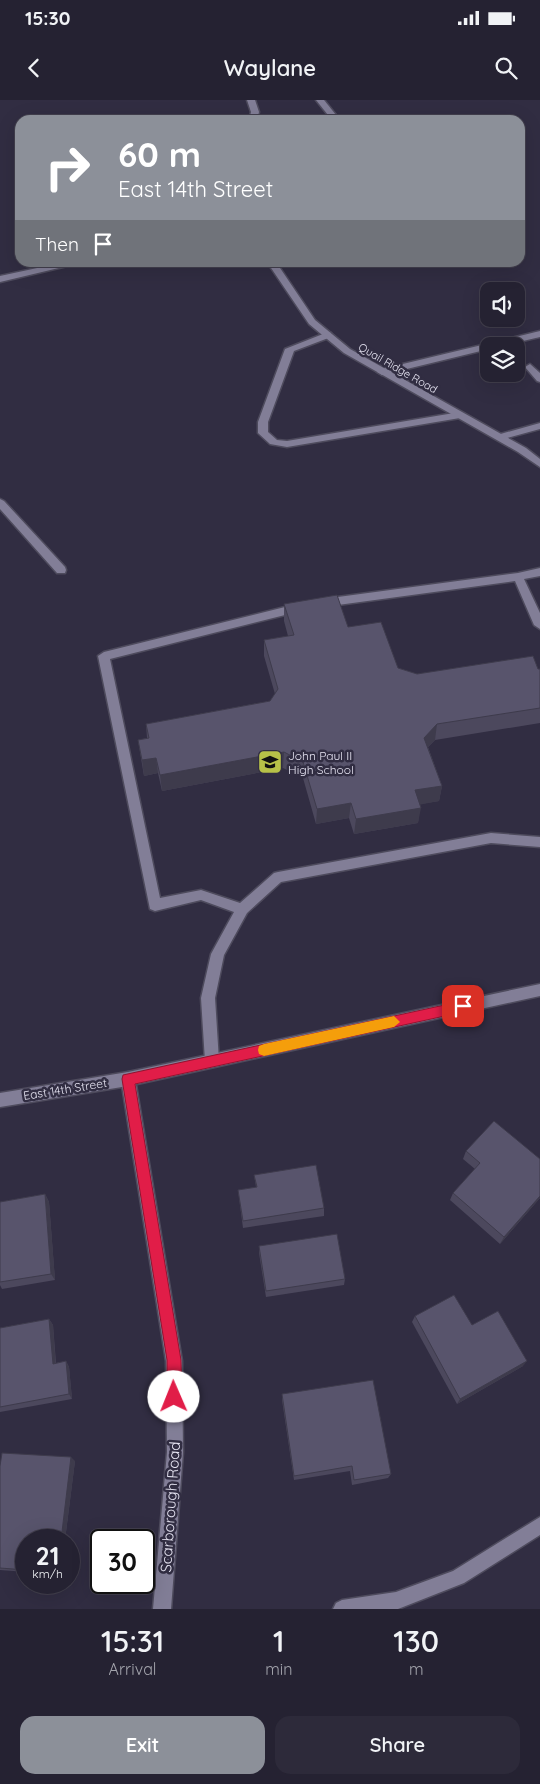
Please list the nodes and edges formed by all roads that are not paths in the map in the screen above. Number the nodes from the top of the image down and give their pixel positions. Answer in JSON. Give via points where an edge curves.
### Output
{"nodes":[{"id":1,"x":251,"y":100,"type":"edge"},
{"id":2,"x":320,"y":100,"type":"edge"},
{"id":3,"x":254,"y":115,"type":"edge"},
{"id":4,"x":332,"y":115,"type":"edge"},
{"id":5,"x":56,"y":267,"type":"edge"},
{"id":6,"x":274,"y":267,"type":"edge"},
{"id":7,"x":0,"y":279,"type":"edge"},
{"id":8,"x":540,"y":334,"type":"edge"},
{"id":9,"x":328,"y":335,"type":"junction"},
{"id":10,"x":530,"y":367,"type":"dead end"},
{"id":11,"x":382,"y":372,"type":"junction"},
{"id":12,"x":540,"y":379,"type":"edge"},
{"id":13,"x":460,"y":415,"type":"junction"},
{"id":14,"x":540,"y":426,"type":"edge"},
{"id":15,"x":500,"y":437,"type":"junction"},
{"id":16,"x":540,"y":464,"type":"edge"},
{"id":17,"x":0,"y":502,"type":"edge"},
{"id":18,"x":61,"y":570,"type":"dead end"},
{"id":19,"x":540,"y":572,"type":"edge"},
{"id":20,"x":518,"y":577,"type":"junction"},
{"id":21,"x":540,"y":625,"type":"edge"},
{"id":22,"x":540,"y":842,"type":"edge"},
{"id":23,"x":242,"y":910,"type":"junction"},
{"id":24,"x":540,"y":990,"type":"edge"},
{"id":25,"x":212,"y":1061,"type":"junction"},
{"id":26,"x":128,"y":1079,"type":"junction"},
{"id":27,"x":0,"y":1100,"type":"edge"},
{"id":28,"x":540,"y":1525,"type":"edge"},
{"id":29,"x":162,"y":1609,"type":"edge"},
{"id":30,"x":342,"y":1609,"type":"edge"}],
"edges":[{"from":1,"to":3,"type":"street"},
{"from":2,"to":4,"type":"street"},
{"from":5,"to":7,"type":"street"},
{"from":6,"to":9,"type":"street","name":"Quail Ridge Road","via":[[312,322]]},
{"from":8,"to":11,"type":"street"},
{"from":9,"to":11,"type":"street","name":"Quail Ridge Road"},
{"from":9,"to":13,"type":"street","via":[[290,349],[263,422],[263,433],[275,444]]},
{"from":10,"to":12,"type":"street"},
{"from":11,"to":13,"type":"street","name":"Quail Ridge Road"},
{"from":13,"to":15,"type":"street","name":"Quail Ridge Road"},
{"from":14,"to":15,"type":"street"},
{"from":15,"to":16,"type":"street","name":"Quail Ridge Road"},
{"from":17,"to":18,"type":"street"},
{"from":19,"to":20,"type":"street"},
{"from":20,"to":21,"type":"street"},
{"from":20,"to":23,"type":"street","via":[[280,611],[104,656],[155,905],[200,895]]},
{"from":22,"to":23,"type":"street","via":[[491,838],[278,877]]},
{"from":23,"to":25,"type":"street","via":[[218,954],[210,986],[208,1021]]},
{"from":24,"to":25,"type":"street","name":"East 14th Street"},
{"from":25,"to":26,"type":"street","name":"East 14th Street"},
{"from":26,"to":27,"type":"street","name":"East 14th Street"},
{"from":26,"to":29,"type":"street","name":"Scarborough Road","via":[[174,1360],[176,1452]]},
{"from":28,"to":30,"type":"street","via":[[458,1577],[396,1601]]}]}
